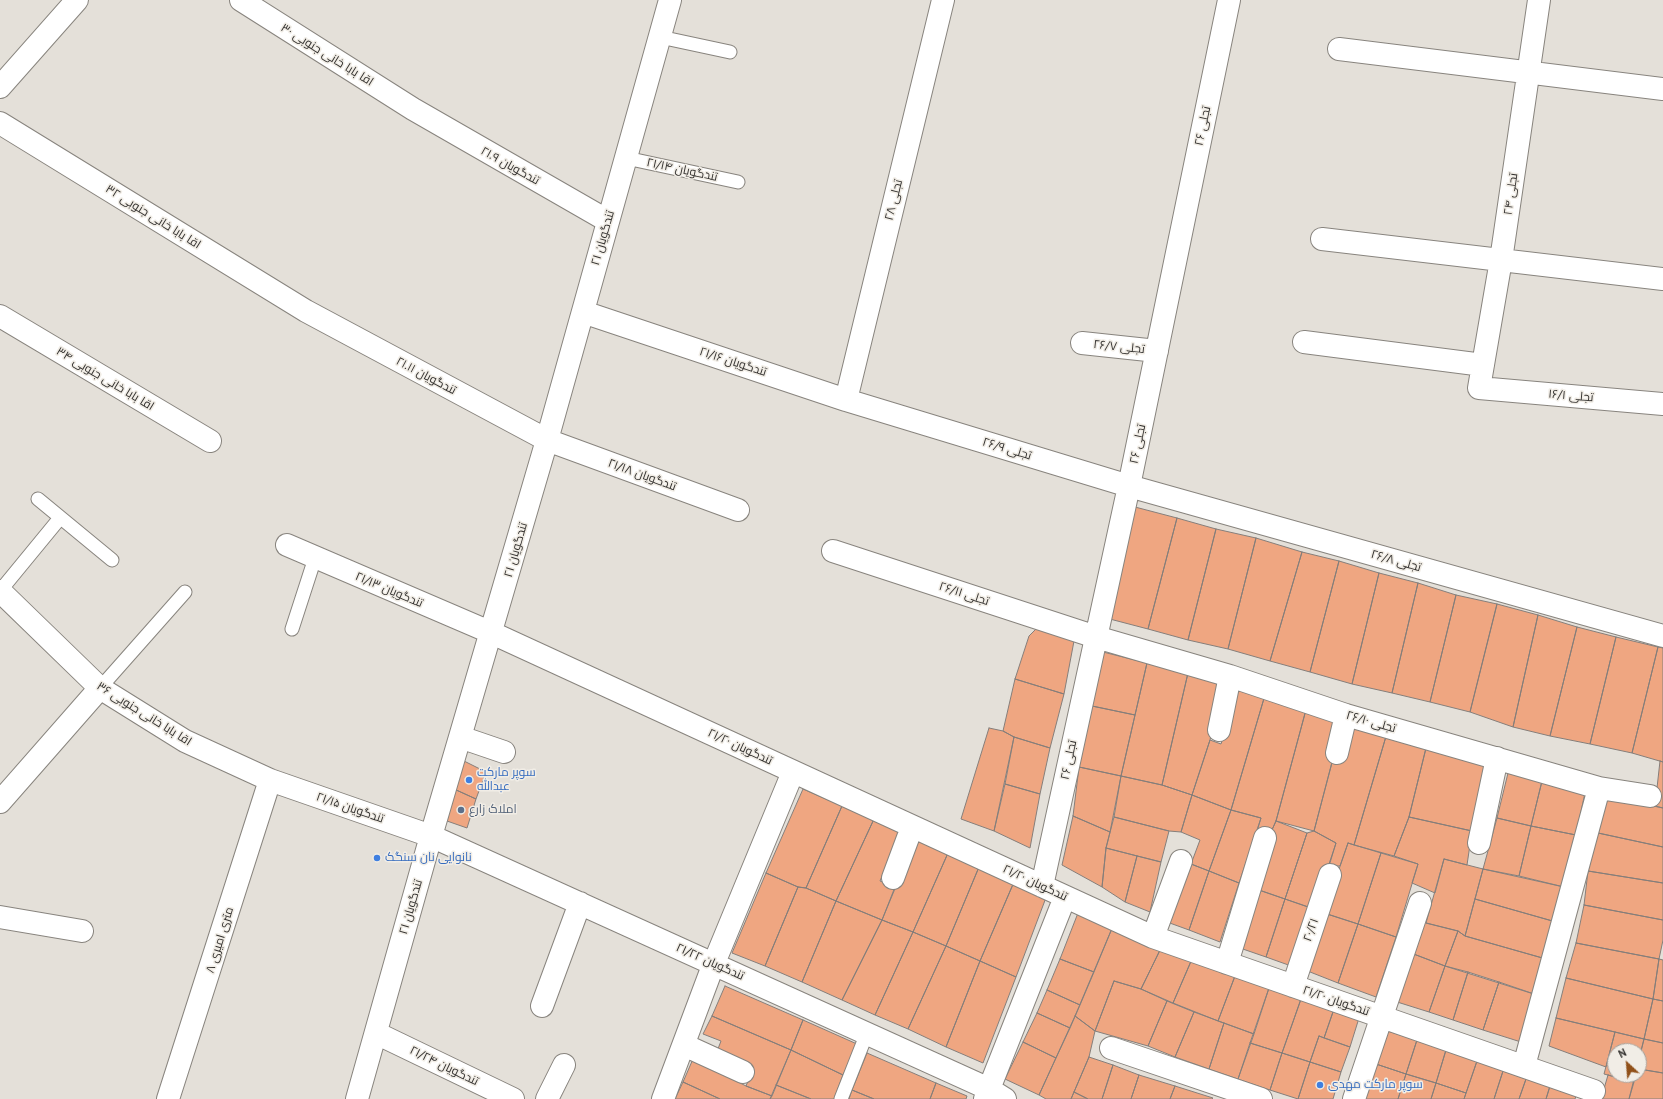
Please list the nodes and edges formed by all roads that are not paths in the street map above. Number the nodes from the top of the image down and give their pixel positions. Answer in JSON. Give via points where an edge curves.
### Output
{"nodes":[{"id":1,"x":240,"y":0,"type":"edge"},
{"id":2,"x":670,"y":0,"type":"edge"},
{"id":3,"x":943,"y":0,"type":"edge"},
{"id":4,"x":1228,"y":0,"type":"edge"},
{"id":5,"x":1539,"y":0,"type":"edge"},
{"id":6,"x":74,"y":1,"type":"edge"},
{"id":7,"x":660,"y":37,"type":"junction"},
{"id":8,"x":1339,"y":49,"type":"dead end"},
{"id":9,"x":730,"y":52,"type":"dead end"},
{"id":10,"x":1529,"y":72,"type":"junction"},
{"id":11,"x":0,"y":87,"type":"edge"},
{"id":12,"x":1663,"y":89,"type":"edge"},
{"id":13,"x":413,"y":109,"type":"joint"},
{"id":14,"x":0,"y":123,"type":"edge"},
{"id":15,"x":626,"y":158,"type":"junction"},
{"id":16,"x":738,"y":182,"type":"dead end"},
{"id":17,"x":608,"y":221,"type":"junction"},
{"id":18,"x":1322,"y":239,"type":"dead end"},
{"id":19,"x":1501,"y":260,"type":"junction"},
{"id":20,"x":1663,"y":279,"type":"edge"},
{"id":21,"x":306,"y":311,"type":"joint"},
{"id":22,"x":583,"y":312,"type":"junction"},
{"id":23,"x":0,"y":316,"type":"edge"},
{"id":24,"x":1304,"y":342,"type":"dead end"},
{"id":25,"x":1082,"y":343,"type":"dead end"},
{"id":26,"x":1157,"y":351,"type":"junction"},
{"id":27,"x":1483,"y":365,"type":"junction"},
{"id":28,"x":1479,"y":388,"type":"joint"},
{"id":29,"x":846,"y":400,"type":"junction"},
{"id":30,"x":1663,"y":404,"type":"edge"},
{"id":31,"x":885,"y":411,"type":"joint"},
{"id":32,"x":547,"y":440,"type":"junction"},
{"id":33,"x":210,"y":441,"type":"dead end"},
{"id":34,"x":1129,"y":486,"type":"junction"},
{"id":35,"x":38,"y":499,"type":"dead end"},
{"id":36,"x":738,"y":510,"type":"dead end"},
{"id":37,"x":60,"y":518,"type":"junction"},
{"id":38,"x":287,"y":545,"type":"dead end"},
{"id":39,"x":833,"y":551,"type":"dead end"},
{"id":40,"x":314,"y":558,"type":"junction"},
{"id":41,"x":112,"y":560,"type":"dead end"},
{"id":42,"x":0,"y":591,"type":"edge"},
{"id":43,"x":185,"y":592,"type":"dead end"},
{"id":44,"x":292,"y":629,"type":"dead end"},
{"id":45,"x":492,"y":633,"type":"junction"},
{"id":46,"x":1663,"y":636,"type":"edge"},
{"id":47,"x":1096,"y":637,"type":"junction"},
{"id":48,"x":1230,"y":676,"type":"junction"},
{"id":49,"x":100,"y":688,"type":"junction"},
{"id":50,"x":1346,"y":715,"type":"junction"},
{"id":51,"x":1218,"y":730,"type":"dead end"},
{"id":52,"x":460,"y":738,"type":"junction"},
{"id":53,"x":504,"y":752,"type":"dead end"},
{"id":54,"x":1337,"y":753,"type":"dead end"},
{"id":55,"x":1497,"y":758,"type":"junction"},
{"id":56,"x":793,"y":772,"type":"junction"},
{"id":57,"x":270,"y":780,"type":"junction"},
{"id":58,"x":1599,"y":788,"type":"junction"},
{"id":59,"x":1650,"y":796,"type":"dead end"},
{"id":60,"x":0,"y":802,"type":"edge"},
{"id":61,"x":912,"y":827,"type":"junction"},
{"id":62,"x":431,"y":836,"type":"junction"},
{"id":63,"x":1265,"y":838,"type":"dead end"},
{"id":64,"x":1479,"y":843,"type":"dead end"},
{"id":65,"x":1181,"y":861,"type":"dead end"},
{"id":66,"x":1330,"y":875,"type":"dead end"},
{"id":67,"x":893,"y":878,"type":"dead end"},
{"id":68,"x":1042,"y":886,"type":"junction"},
{"id":69,"x":1065,"y":897,"type":"junction"},
{"id":70,"x":580,"y":903,"type":"junction"},
{"id":71,"x":1420,"y":903,"type":"dead end"},
{"id":72,"x":0,"y":917,"type":"edge"},
{"id":73,"x":82,"y":931,"type":"dead end"},
{"id":74,"x":1153,"y":937,"type":"junction"},
{"id":75,"x":714,"y":963,"type":"junction"},
{"id":76,"x":1227,"y":963,"type":"junction"},
{"id":77,"x":1293,"y":986,"type":"junction"},
{"id":78,"x":542,"y":1006,"type":"dead end"},
{"id":79,"x":1382,"y":1017,"type":"junction"},
{"id":80,"x":376,"y":1033,"type":"junction"},
{"id":81,"x":867,"y":1033,"type":"junction"},
{"id":82,"x":684,"y":1045,"type":"junction"},
{"id":83,"x":1111,"y":1048,"type":"dead end"},
{"id":84,"x":564,"y":1065,"type":"dead end"},
{"id":85,"x":1524,"y":1066,"type":"junction"},
{"id":86,"x":743,"y":1072,"type":"dead end"},
{"id":87,"x":1594,"y":1091,"type":"dead end"},
{"id":88,"x":993,"y":1096,"type":"edge"},
{"id":89,"x":168,"y":1099,"type":"edge"},
{"id":90,"x":357,"y":1099,"type":"edge"},
{"id":91,"x":513,"y":1099,"type":"edge"},
{"id":92,"x":547,"y":1099,"type":"edge"},
{"id":93,"x":663,"y":1099,"type":"edge"},
{"id":94,"x":841,"y":1099,"type":"edge"},
{"id":95,"x":1261,"y":1099,"type":"edge"},
{"id":96,"x":1354,"y":1099,"type":"edge"}],
"edges":[{"from":1,"to":13,"type":"street","name":"۳۰ اقا بابا خانی جنوبی"},
{"from":2,"to":7,"type":"street","name":"۲۱ تندگویان"},
{"from":3,"to":29,"type":"street","name":"۲۸ تجلی"},
{"from":4,"to":26,"type":"street","name":"۲۶ تجلی"},
{"from":5,"to":10,"type":"street","name":"۲۴ تجلی"},
{"from":6,"to":11,"type":"street"},
{"from":7,"to":9,"type":"lane"},
{"from":7,"to":15,"type":"street","name":"۲۱ تندگویان"},
{"from":8,"to":10,"type":"street"},
{"from":10,"to":12,"type":"street"},
{"from":10,"to":19,"type":"street","name":"۲۴ تجلی"},
{"from":13,"to":17,"type":"street","name":"۲۱.۹ تندگویان"},
{"from":14,"to":21,"type":"street","name":"۳۲ اقا بابا خانی جنوبی"},
{"from":15,"to":16,"type":"lane","name":"۲۱/۱۴ تندگویان"},
{"from":15,"to":17,"type":"street","name":"۲۱ تندگویان"},
{"from":17,"to":22,"type":"street","name":"۲۱ تندگویان"},
{"from":18,"to":19,"type":"street"},
{"from":19,"to":20,"type":"street"},
{"from":19,"to":27,"type":"street","name":"۲۴ تجلی"},
{"from":21,"to":32,"type":"street","name":"۲۱.۱۱ تندگویان"},
{"from":22,"to":29,"type":"street","name":"۲۱/۱۶ تندگویان"},
{"from":22,"to":32,"type":"street","name":"۲۱ تندگویان"},
{"from":23,"to":33,"type":"street","name":"۳۴ اقا بابا خانی جنوبی"},
{"from":24,"to":27,"type":"street"},
{"from":25,"to":26,"type":"street","name":"۲۶/۷ تجلی"},
{"from":26,"to":34,"type":"street","name":"۲۶ تجلی"},
{"from":27,"to":28,"type":"street","name":"۲۴ تجلی"},
{"from":28,"to":30,"type":"street","name":"۱۶/۱ تجلی"},
{"from":29,"to":31,"type":"street","name":"۲۱/۱۶ تندگویان"},
{"from":31,"to":34,"type":"street","name":"۲۶/۹ تجلی"},
{"from":32,"to":36,"type":"street","name":"۲۱/۱۸ تندگویان"},
{"from":32,"to":45,"type":"street","name":"۲۱ تندگویان"},
{"from":34,"to":46,"type":"street","name":"۲۶/۸ تجلی"},
{"from":34,"to":47,"type":"street","name":"۲۶ تجلی"},
{"from":35,"to":37,"type":"lane"},
{"from":37,"to":41,"type":"lane"},
{"from":37,"to":42,"type":"lane"},
{"from":38,"to":40,"type":"street","name":"۲۱/۱۳ تندگویان"},
{"from":39,"to":47,"type":"street","name":"۲۶/۱۱ تجلی"},
{"from":40,"to":44,"type":"lane"},
{"from":40,"to":45,"type":"street","name":"۲۱/۱۳ تندگویان"},
{"from":42,"to":49,"type":"street","name":"۳۶ اقا بابا خانی جنوبی"},
{"from":43,"to":49,"type":"lane"},
{"from":45,"to":52,"type":"street","name":"۲۱ تندگویان"},
{"from":45,"to":56,"type":"street","name":"۲۱/۲۰ تندگویان"},
{"from":47,"to":48,"type":"street","name":"۲۶/۱۰ تجلی"},
{"from":47,"to":68,"type":"street","name":"۲۶ تجلی"},
{"from":48,"to":50,"type":"street","name":"۲۶/۱۰ تجلی"},
{"from":48,"to":51,"type":"street"},
{"from":49,"to":57,"type":"street","name":"۳۶ اقا بابا خانی جنوبی","via":[[185,741]]},
{"from":49,"to":60,"type":"street"},
{"from":50,"to":54,"type":"street"},
{"from":50,"to":55,"type":"street","name":"۲۶/۱۰ تجلی"},
{"from":52,"to":53,"type":"street"},
{"from":52,"to":62,"type":"street","name":"۲۱ تندگویان"},
{"from":55,"to":58,"type":"street","name":"۲۶/۱۰ تجلی"},
{"from":55,"to":64,"type":"street"},
{"from":56,"to":61,"type":"street","name":"۲۱/۲۰ تندگویان"},
{"from":56,"to":75,"type":"street"},
{"from":57,"to":62,"type":"street","name":"۲۱/۱۵ تندگویان"},
{"from":57,"to":89,"type":"street","name":"۸ متری امیری"},
{"from":58,"to":59,"type":"street","name":"۲۶/۱۰ تجلی"},
{"from":58,"to":85,"type":"street"},
{"from":61,"to":67,"type":"street"},
{"from":61,"to":68,"type":"street","name":"۲۱/۲۰ تندگویان"},
{"from":62,"to":70,"type":"street","name":"۲۱/۲۲ تندگویان"},
{"from":62,"to":80,"type":"street","name":"۲۱ تندگویان"},
{"from":63,"to":76,"type":"street"},
{"from":65,"to":74,"type":"street"},
{"from":66,"to":77,"type":"street","name":"۲۰/۲۱"},
{"from":68,"to":69,"type":"street","name":"۲۱/۲۰ تندگویان"},
{"from":69,"to":74,"type":"street","name":"۲۱/۲۰ تندگویان"},
{"from":69,"to":88,"type":"street"},
{"from":70,"to":75,"type":"street","name":"۲۱/۲۲ تندگویان"},
{"from":70,"to":78,"type":"street"},
{"from":71,"to":79,"type":"street"},
{"from":72,"to":73,"type":"street"},
{"from":74,"to":76,"type":"street","name":"۲۱/۲۰ تندگویان"},
{"from":75,"to":81,"type":"street","name":"۲۱/۲۲ تندگویان"},
{"from":75,"to":82,"type":"street"},
{"from":76,"to":77,"type":"street","name":"۲۱/۲۰ تندگویان"},
{"from":77,"to":79,"type":"street","name":"۲۱/۲۰ تندگویان"},
{"from":79,"to":85,"type":"street","name":"۲۱/۲۰ تندگویان"},
{"from":79,"to":96,"type":"street"},
{"from":80,"to":90,"type":"street","name":"۲۱ تندگویان"},
{"from":80,"to":91,"type":"street","name":"۲۱/۲۴ تندگویان"},
{"from":81,"to":88,"type":"street","name":"۲۱/۲۲ تندگویان"},
{"from":81,"to":94,"type":"lane"},
{"from":82,"to":86,"type":"street"},
{"from":82,"to":93,"type":"street"},
{"from":83,"to":95,"type":"street"},
{"from":84,"to":92,"type":"street"},
{"from":85,"to":87,"type":"street","name":"۲۱/۲۰ تندگویان"}]}
